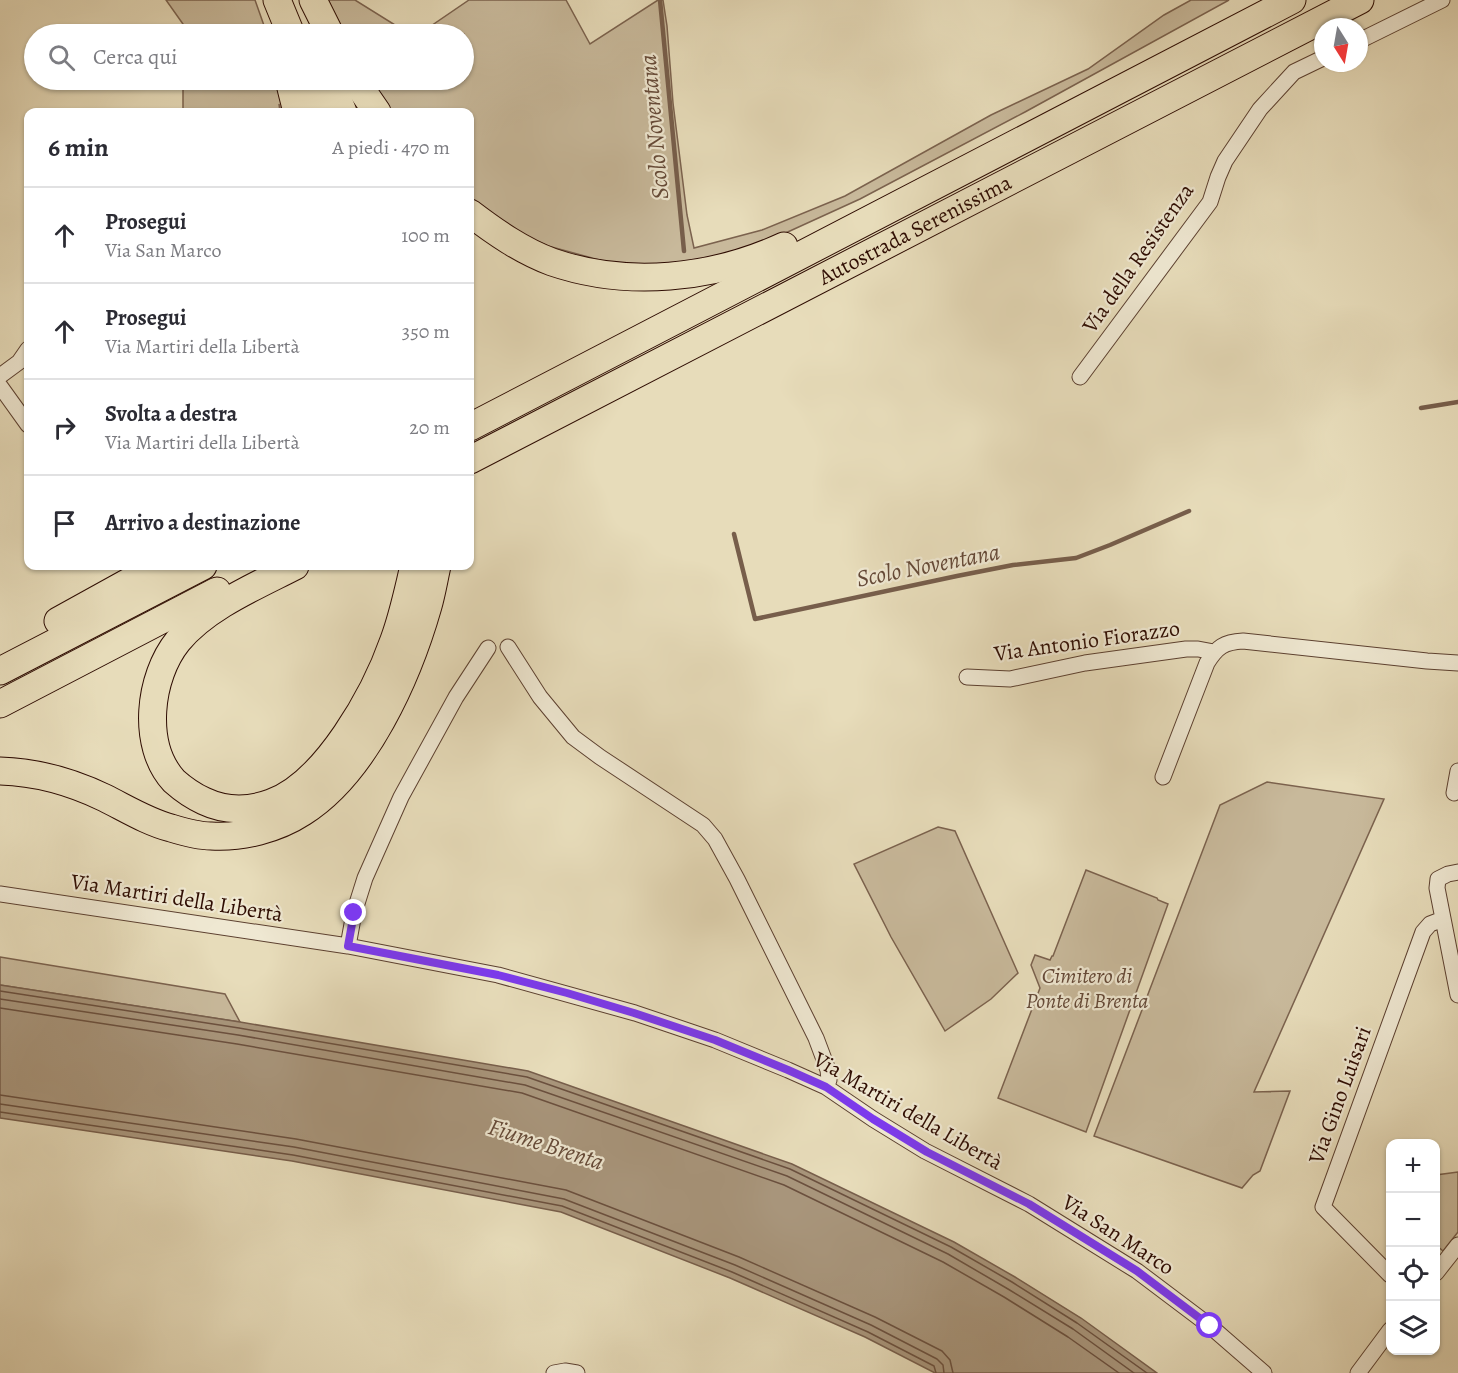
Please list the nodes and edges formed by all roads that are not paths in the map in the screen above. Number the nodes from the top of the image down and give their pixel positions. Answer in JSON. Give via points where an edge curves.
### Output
{"nodes":[{"id":1,"x":264,"y":0,"type":"edge"},
{"id":2,"x":277,"y":0,"type":"edge"},
{"id":3,"x":298,"y":0,"type":"edge"},
{"id":4,"x":313,"y":0,"type":"edge"},
{"id":5,"x":1292,"y":0,"type":"edge"},
{"id":6,"x":1360,"y":0,"type":"edge"},
{"id":7,"x":1442,"y":0,"type":"edge"},
{"id":8,"x":273,"y":24,"type":"edge"},
{"id":9,"x":287,"y":24,"type":"edge"},
{"id":10,"x":308,"y":24,"type":"edge"},
{"id":11,"x":325,"y":24,"type":"edge"},
{"id":12,"x":1368,"y":37,"type":"edge"},
{"id":13,"x":1314,"y":62,"type":"edge"},
{"id":14,"x":292,"y":90,"type":"edge"},
{"id":15,"x":313,"y":90,"type":"edge"},
{"id":16,"x":334,"y":90,"type":"edge"},
{"id":17,"x":362,"y":90,"type":"edge"},
{"id":18,"x":296,"y":108,"type":"edge"},
{"id":19,"x":320,"y":108,"type":"edge"},
{"id":20,"x":341,"y":108,"type":"edge"},
{"id":21,"x":374,"y":108,"type":"edge"},
{"id":22,"x":946,"y":179,"type":"junction"},
{"id":23,"x":474,"y":216,"type":"edge"},
{"id":24,"x":24,"y":355,"type":"edge"},
{"id":25,"x":0,"y":376,"type":"edge"},
{"id":26,"x":1080,"y":377,"type":"dead end"},
{"id":27,"x":0,"y":386,"type":"edge"},
{"id":28,"x":24,"y":419,"type":"edge"},
{"id":29,"x":474,"y":425,"type":"edge"},
{"id":30,"x":474,"y":457,"type":"edge"},
{"id":31,"x":149,"y":570,"type":"edge"},
{"id":32,"x":195,"y":570,"type":"edge"},
{"id":33,"x":257,"y":570,"type":"edge"},
{"id":34,"x":287,"y":570,"type":"edge"},
{"id":35,"x":413,"y":570,"type":"edge"},
{"id":36,"x":435,"y":570,"type":"edge"},
{"id":37,"x":508,"y":647,"type":"dead end"},
{"id":38,"x":488,"y":648,"type":"dead end"},
{"id":39,"x":0,"y":652,"type":"edge"},
{"id":40,"x":1214,"y":652,"type":"junction"},
{"id":41,"x":1458,"y":663,"type":"edge"},
{"id":42,"x":0,"y":671,"type":"edge"},
{"id":43,"x":967,"y":677,"type":"dead end"},
{"id":44,"x":0,"y":704,"type":"edge"},
{"id":45,"x":0,"y":771,"type":"edge"},
{"id":46,"x":1458,"y":771,"type":"edge"},
{"id":47,"x":1163,"y":777,"type":"dead end"},
{"id":48,"x":1454,"y":793,"type":"dead end"},
{"id":49,"x":1458,"y":872,"type":"edge"},
{"id":50,"x":0,"y":894,"type":"edge"},
{"id":51,"x":1443,"y":919,"type":"junction"},
{"id":52,"x":348,"y":946,"type":"junction"},
{"id":53,"x":1458,"y":995,"type":"edge"},
{"id":54,"x":826,"y":1087,"type":"junction"},
{"id":55,"x":1029,"y":1204,"type":"joint"},
{"id":56,"x":1458,"y":1245,"type":"edge"},
{"id":57,"x":1440,"y":1268,"type":"edge"},
{"id":58,"x":1386,"y":1271,"type":"edge"},
{"id":59,"x":1386,"y":1335,"type":"edge"},
{"id":60,"x":554,"y":1373,"type":"edge"},
{"id":61,"x":577,"y":1373,"type":"edge"},
{"id":62,"x":1264,"y":1373,"type":"edge"},
{"id":63,"x":1358,"y":1373,"type":"edge"}],
"edges":[{"from":1,"to":8,"type":"highway"},
{"from":2,"to":9,"type":"highway"},
{"from":3,"to":10,"type":"highway"},
{"from":4,"to":11,"type":"highway"},
{"from":5,"to":22,"type":"highway","name":"Autostrada Serenissima"},
{"from":6,"to":30,"type":"highway","name":"Autostrada Serenissima"},
{"from":7,"to":12,"type":"street"},
{"from":13,"to":26,"type":"street","name":"Via della Resistenza","via":[[1294,72],[1260,109],[1225,161],[1210,202]]},
{"from":14,"to":18,"type":"highway"},
{"from":15,"to":19,"type":"highway"},
{"from":16,"to":20,"type":"highway"},
{"from":17,"to":21,"type":"highway"},
{"from":22,"to":23,"type":"highway","via":[[854,211],[752,259],[672,276],[620,276],[552,262],[508,240]]},
{"from":22,"to":29,"type":"highway","name":"Autostrada Serenissima"},
{"from":24,"to":25,"type":"street"},
{"from":27,"to":28,"type":"street"},
{"from":31,"to":39,"type":"highway"},
{"from":32,"to":42,"type":"highway"},
{"from":33,"to":44,"type":"highway"},
{"from":34,"to":35,"type":"highway","via":[[223,604],[192,626],[170,651],[157,679],[153,722],[158,753],[174,780],[213,805],[240,809],[269,804],[302,786],[325,762],[356,719],[388,657]]},
{"from":36,"to":45,"type":"highway","via":[[428,605],[404,675],[372,736],[327,794],[302,813],[273,827],[245,834],[189,833],[134,814],[71,784],[31,773]]},
{"from":37,"to":54,"type":"street","via":[[540,698],[573,737],[703,825],[715,840],[816,1038],[828,1070]]},
{"from":38,"to":52,"type":"street","via":[[401,797],[364,878]]},
{"from":40,"to":41,"type":"street","name":"Via Antonio Fiorazzo","via":[[1223,645],[1243,641]]},
{"from":40,"to":43,"type":"street","name":"Via Antonio Fiorazzo","via":[[1186,649],[1085,663],[1010,679]]},
{"from":40,"to":47,"type":"street","name":"Via Antonio Fiorazzo"},
{"from":46,"to":48,"type":"street"},
{"from":49,"to":51,"type":"street","via":[[1438,879]]},
{"from":50,"to":52,"type":"street","name":"Via Martiri della Libertà"},
{"from":51,"to":53,"type":"street"},
{"from":51,"to":58,"type":"street","name":"Via Gino Luisari","via":[[1423,932],[1323,1207]]},
{"from":52,"to":54,"type":"street","name":"Via Martiri della Libertà","via":[[498,975],[634,1013],[715,1040]]},
{"from":54,"to":55,"type":"street","name":"Via Martiri della Libertà","via":[[927,1152]]},
{"from":55,"to":62,"type":"street","name":"Via San Marco","via":[[1137,1271]]},
{"from":56,"to":57,"type":"street"},
{"from":59,"to":63,"type":"street"},
{"from":60,"to":61,"type":"street"}]}
